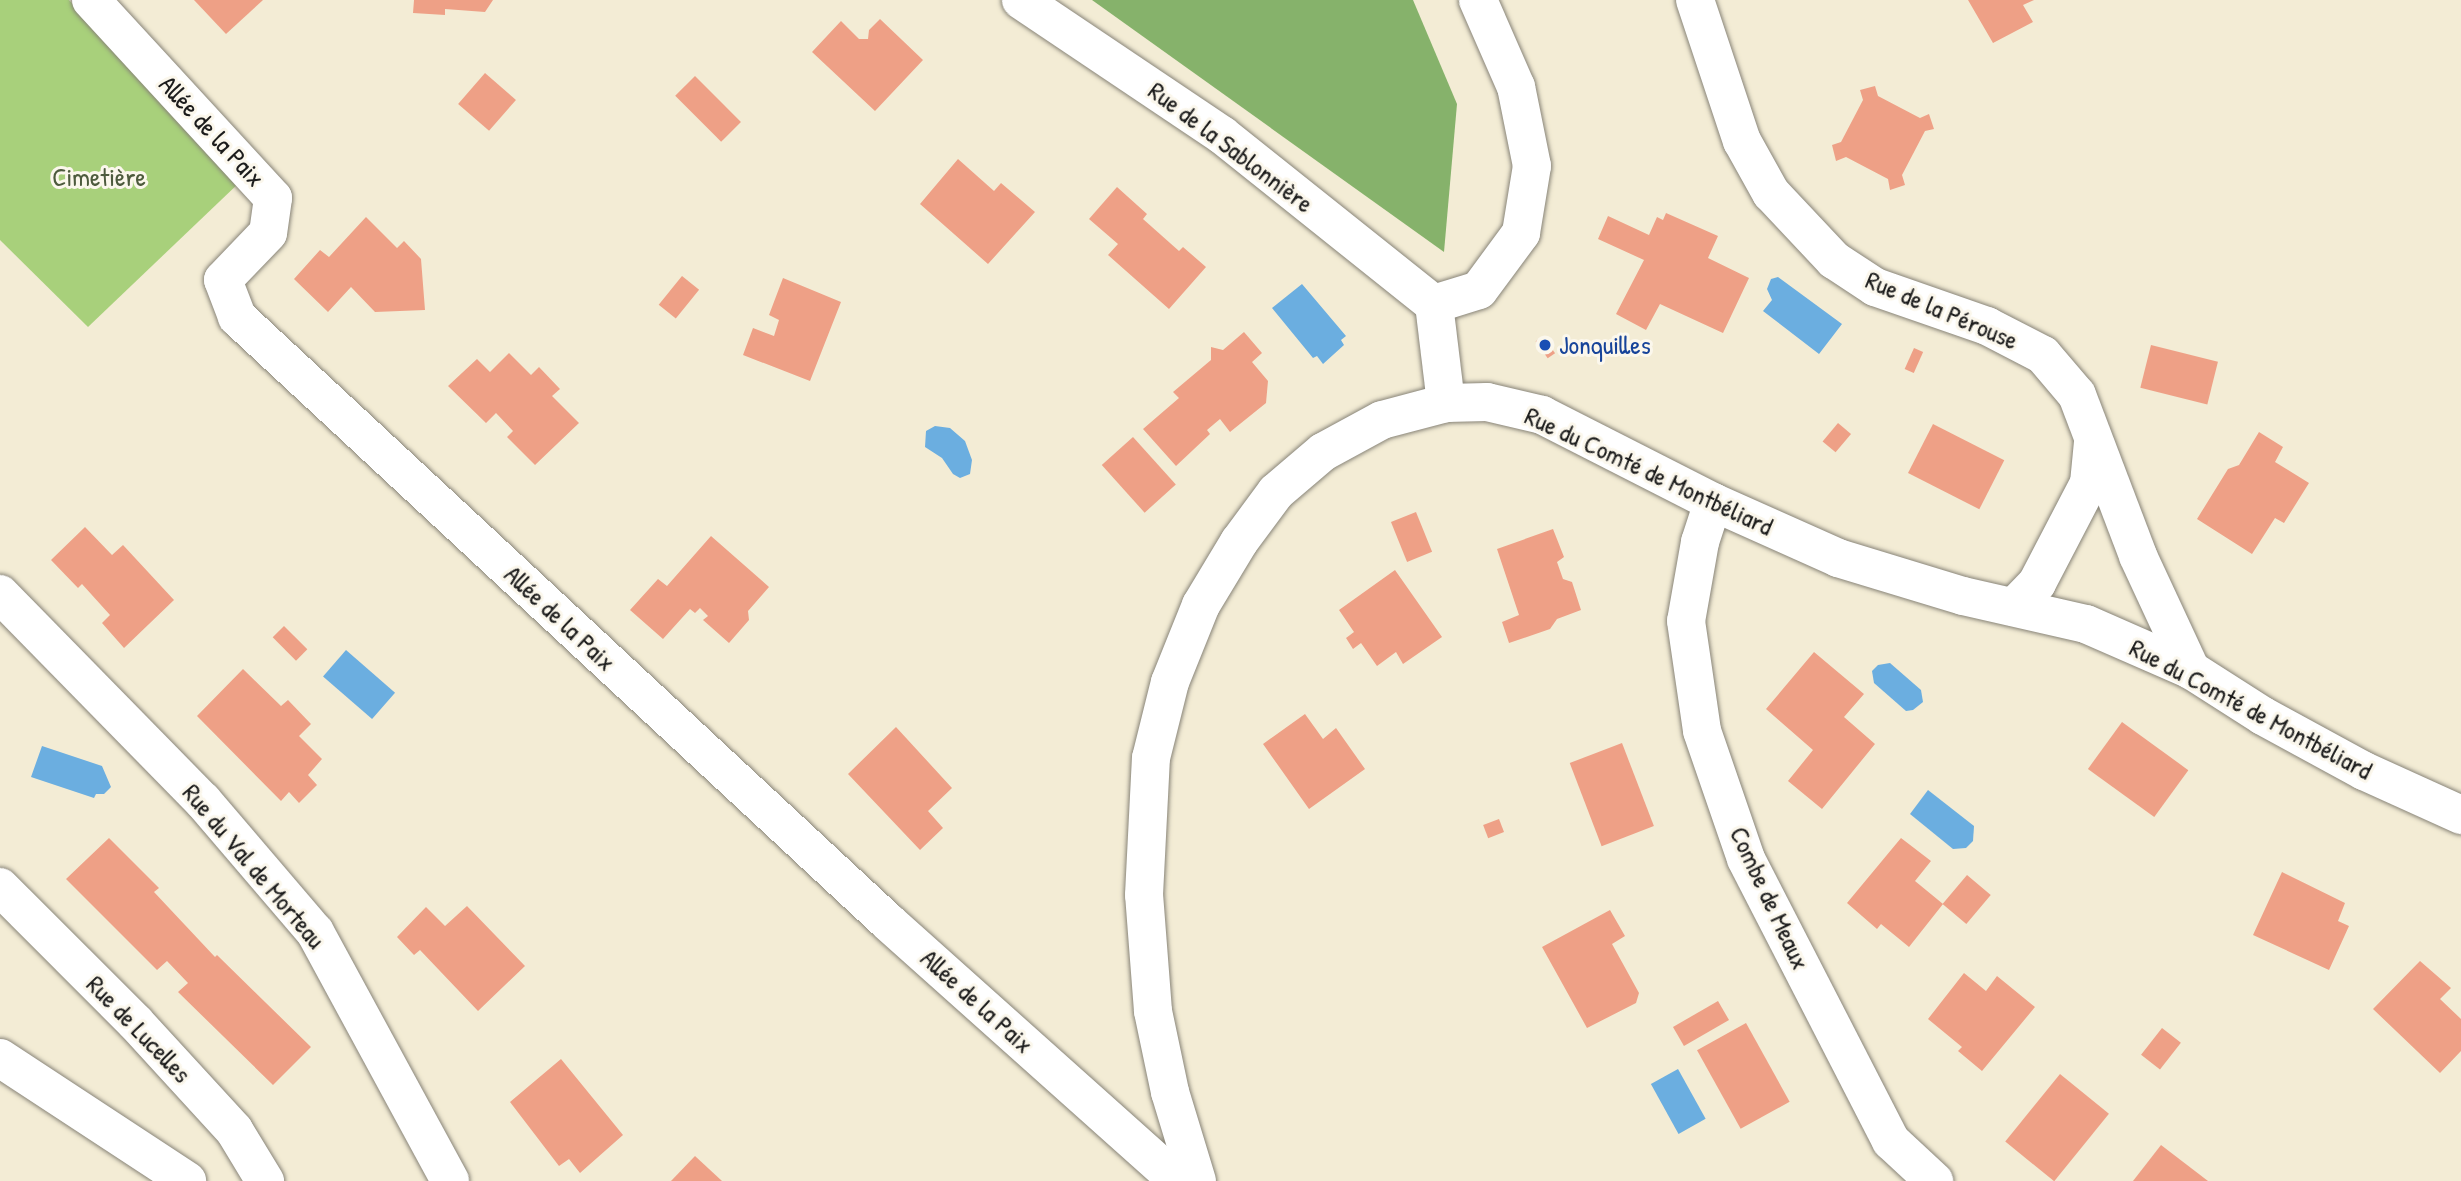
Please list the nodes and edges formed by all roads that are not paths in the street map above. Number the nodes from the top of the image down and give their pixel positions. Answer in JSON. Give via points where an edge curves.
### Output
{"nodes":[{"id":1,"x":91,"y":0,"type":"edge"},
{"id":2,"x":1021,"y":0,"type":"edge"},
{"id":3,"x":1478,"y":0,"type":"edge"},
{"id":4,"x":1695,"y":0,"type":"edge"},
{"id":5,"x":1434,"y":304,"type":"junction"},
{"id":6,"x":1446,"y":403,"type":"junction"},
{"id":7,"x":2094,"y":440,"type":"junction"},
{"id":8,"x":1713,"y":502,"type":"junction"},
{"id":9,"x":0,"y":594,"type":"edge"},
{"id":10,"x":2014,"y":607,"type":"junction"},
{"id":11,"x":2191,"y":670,"type":"junction"},
{"id":12,"x":2461,"y":816,"type":"edge"},
{"id":13,"x":0,"y":887,"type":"edge"},
{"id":14,"x":0,"y":1058,"type":"edge"},
{"id":15,"x":1194,"y":1176,"type":"edge"},
{"id":16,"x":187,"y":1181,"type":"edge"},
{"id":17,"x":265,"y":1181,"type":"edge"},
{"id":18,"x":450,"y":1181,"type":"edge"},
{"id":19,"x":1934,"y":1181,"type":"edge"}],
"edges":[{"from":1,"to":15,"type":"street","name":"Allée de la Paix","via":[[273,198],[268,233],[223,280],[237,317],[858,894],[1174,1178]]},
{"from":2,"to":5,"type":"street","name":"Rue de la Sablonnière","via":[[1222,135]]},
{"from":3,"to":5,"type":"street","via":[[1516,87],[1532,166],[1521,233],[1479,290]]},
{"from":4,"to":7,"type":"street","name":"Rue de la Pérouse","via":[[1742,141],[1771,193],[1834,260],[1875,287],[1987,326],[2043,355],[2077,395]]},
{"from":5,"to":6,"type":"street"},
{"from":6,"to":8,"type":"street","name":"Rue du Comté de Montbéliard","via":[[1487,402],[1542,415]]},
{"from":6,"to":15,"type":"street","name":"Rue du Comté de Montbéliard","via":[[1381,420],[1323,452],[1276,492],[1238,542],[1201,605],[1170,682],[1152,758],[1144,895],[1153,1011]]},
{"from":7,"to":10,"type":"street","via":[[2089,483],[2037,583]]},
{"from":7,"to":11,"type":"street","name":"Rue de la Pérouse","via":[[2138,556]]},
{"from":8,"to":10,"type":"street","name":"Rue du Comté de Montbéliard","via":[[1838,558]]},
{"from":8,"to":19,"type":"street","name":"Combe de Meaux","via":[[1700,542],[1686,621],[1702,731],[1746,859],[1891,1141]]},
{"from":9,"to":18,"type":"street","name":"Rue du Val de Morteau","via":[[203,801],[315,932]]},
{"from":10,"to":11,"type":"street","name":"Rue du Comté de Montbéliard","via":[[2086,624]]},
{"from":11,"to":12,"type":"street","name":"Rue du Comté de Montbéliard","via":[[2364,771]]},
{"from":13,"to":17,"type":"street","name":"Rue de Lucelles","via":[[135,1022],[234,1130]]},
{"from":14,"to":16,"type":"street"}]}
